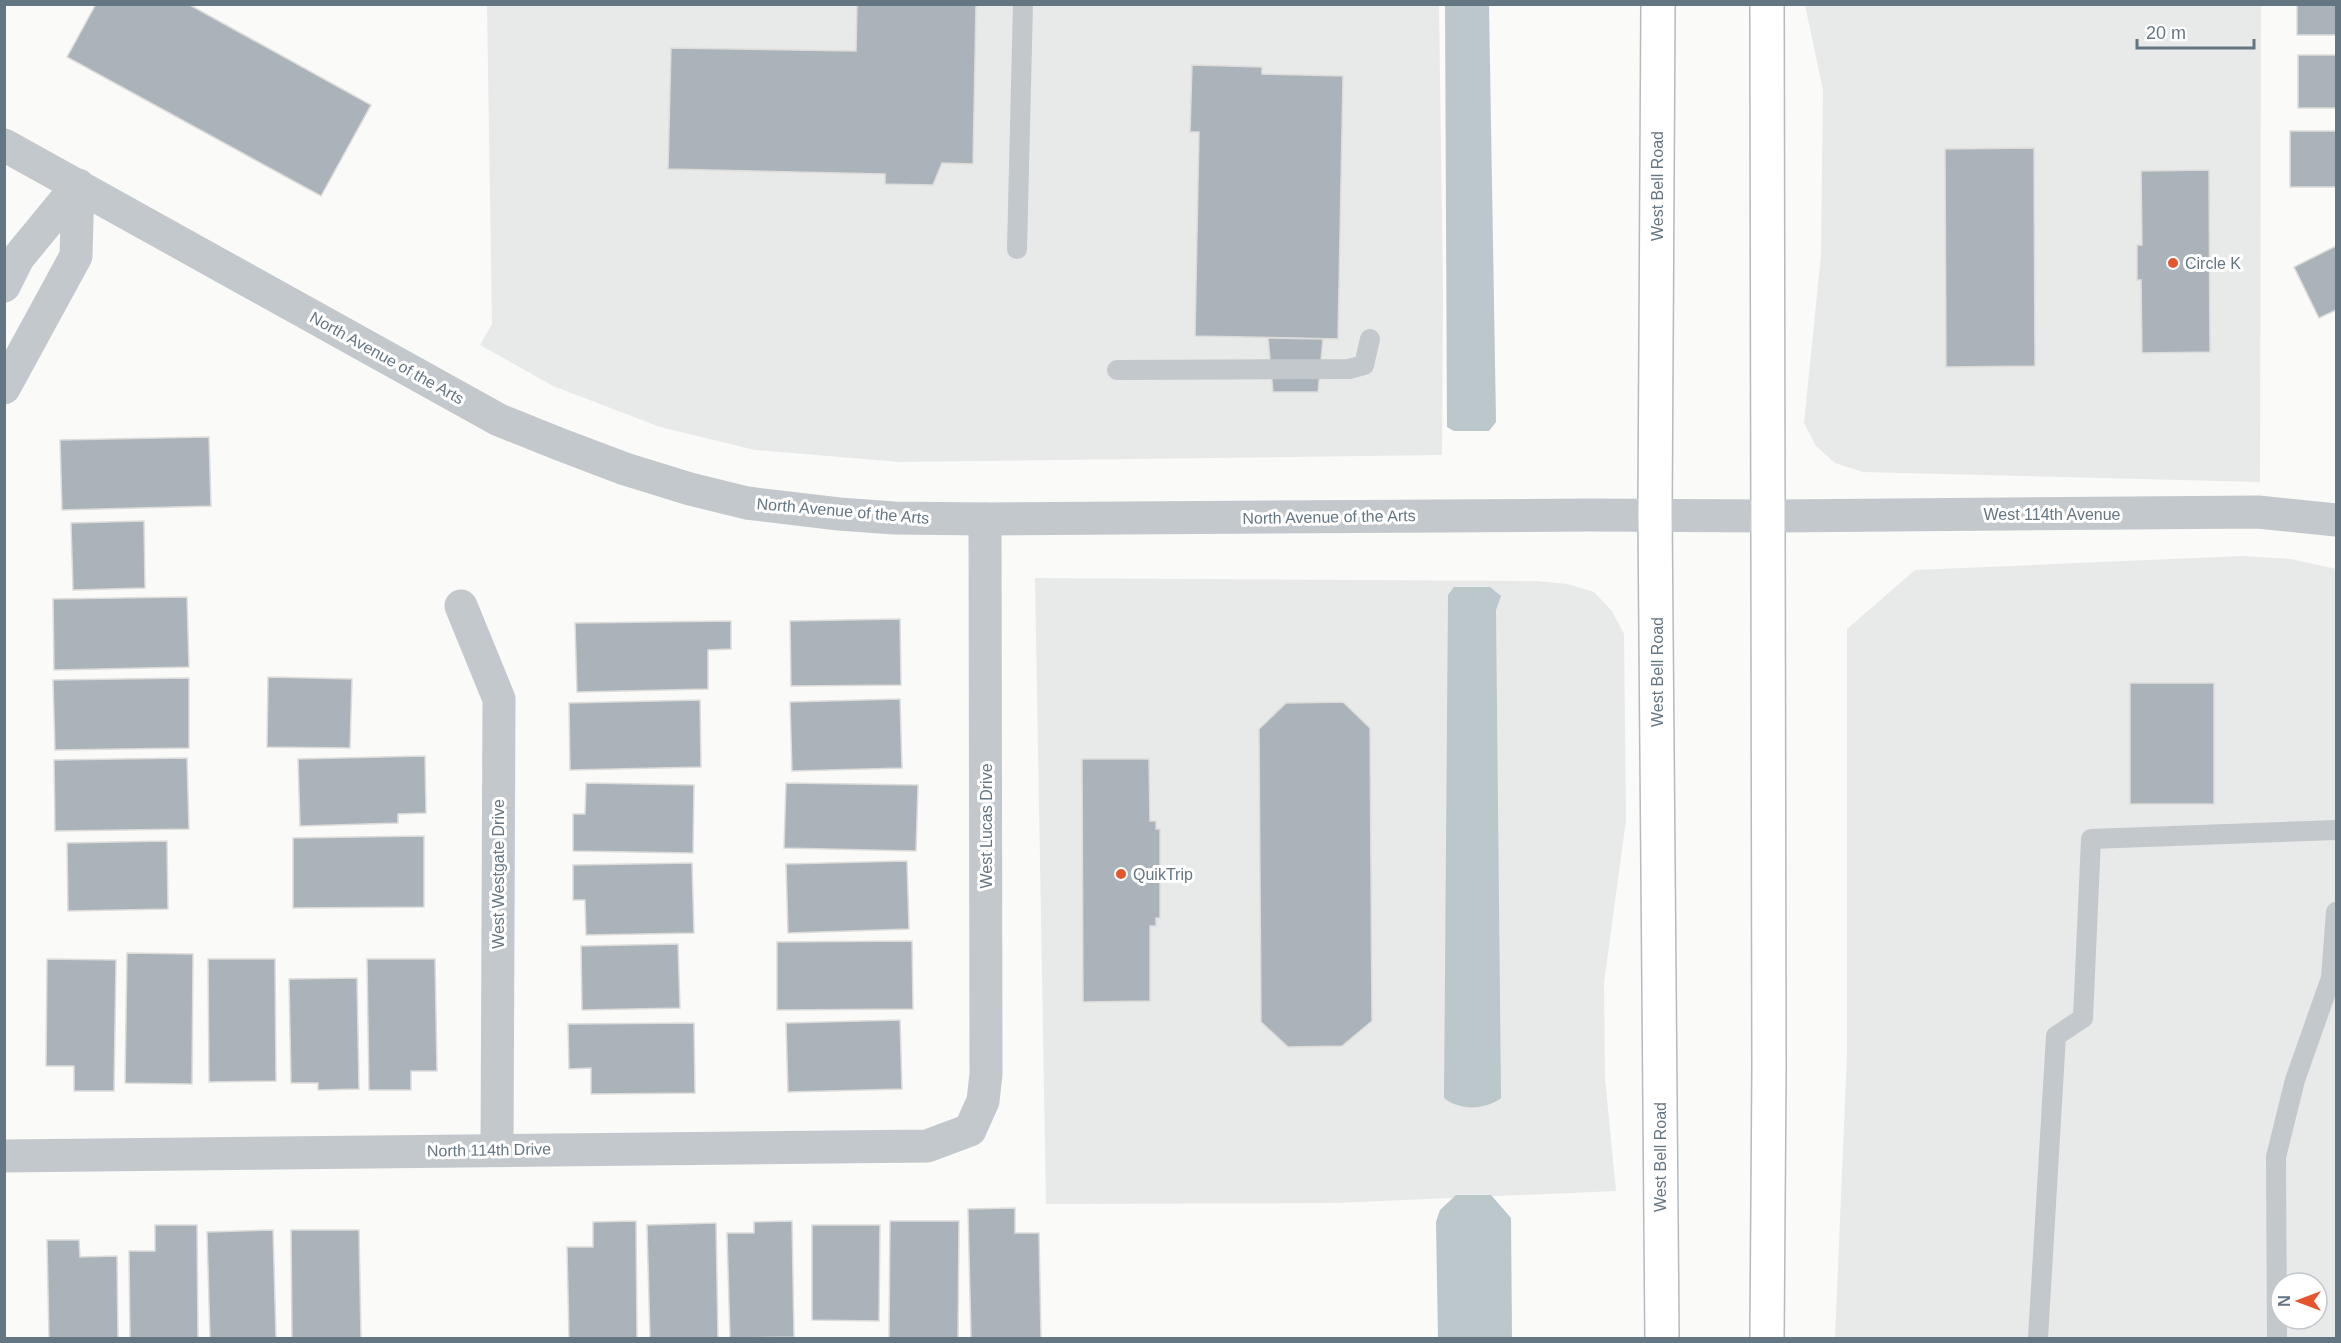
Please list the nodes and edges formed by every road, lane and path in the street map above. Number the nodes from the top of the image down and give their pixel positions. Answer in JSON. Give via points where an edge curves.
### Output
{"nodes":[{"id":1,"x":1023,"y":4,"type":"edge"},
{"id":2,"x":1658,"y":4,"type":"edge"},
{"id":3,"x":1767,"y":4,"type":"edge"},
{"id":4,"x":4,"y":145,"type":"edge"},
{"id":5,"x":78,"y":185,"type":"junction"},
{"id":6,"x":1017,"y":249,"type":"dead end"},
{"id":7,"x":4,"y":286,"type":"edge"},
{"id":8,"x":1370,"y":339,"type":"dead end"},
{"id":9,"x":1117,"y":370,"type":"dead end"},
{"id":10,"x":4,"y":388,"type":"edge"},
{"id":11,"x":1655,"y":515,"type":"junction"},
{"id":12,"x":1767,"y":516,"type":"junction"},
{"id":13,"x":985,"y":519,"type":"junction"},
{"id":14,"x":2337,"y":520,"type":"edge"},
{"id":15,"x":462,"y":606,"type":"dead end"},
{"id":16,"x":2337,"y":830,"type":"edge"},
{"id":17,"x":2336,"y":925,"type":"edge"},
{"id":18,"x":970,"y":1130,"type":"joint"},
{"id":19,"x":497,"y":1149,"type":"junction"},
{"id":20,"x":4,"y":1156,"type":"edge"},
{"id":21,"x":1662,"y":1338,"type":"edge"},
{"id":22,"x":1767,"y":1338,"type":"edge"},
{"id":23,"x":2038,"y":1338,"type":"edge"},
{"id":24,"x":2277,"y":1338,"type":"edge"}],
"edges":[{"from":1,"to":6,"type":"lane"},
{"from":2,"to":11,"type":"main road","name":"West Bell Road"},
{"from":3,"to":12,"type":"main road"},
{"from":4,"to":5,"type":"street","name":"North Avenue of the Arts"},
{"from":5,"to":7,"type":"street","via":[[18,258]]},
{"from":5,"to":10,"type":"street","via":[[76,256]]},
{"from":5,"to":13,"type":"street","name":"North Avenue of the Arts","via":[[499,420],[625,470],[747,503],[872,516]]},
{"from":8,"to":9,"type":"lane","via":[[1364,365],[1349,369]]},
{"from":11,"to":12,"type":"street","name":"North Avenue of the Arts"},
{"from":11,"to":13,"type":"street","name":"North Avenue of the Arts"},
{"from":11,"to":21,"type":"main road","name":"West Bell Road"},
{"from":12,"to":14,"type":"street","name":"West 114th Avenue","via":[[2258,512]]},
{"from":12,"to":22,"type":"main road"},
{"from":13,"to":18,"type":"street","name":"West Lucas Drive","via":[[986,1074],[983,1101]]},
{"from":15,"to":19,"type":"street","name":"West Westgate Drive","via":[[499,699]]},
{"from":16,"to":23,"type":"lane","via":[[2091,839],[2083,1018],[2056,1036]]},
{"from":17,"to":24,"type":"lane","via":[[2331,978],[2295,1080],[2276,1157]]},
{"from":18,"to":19,"type":"street","name":"North 114th Drive","via":[[927,1146]]},
{"from":19,"to":20,"type":"street","name":"North 114th Drive"}]}
